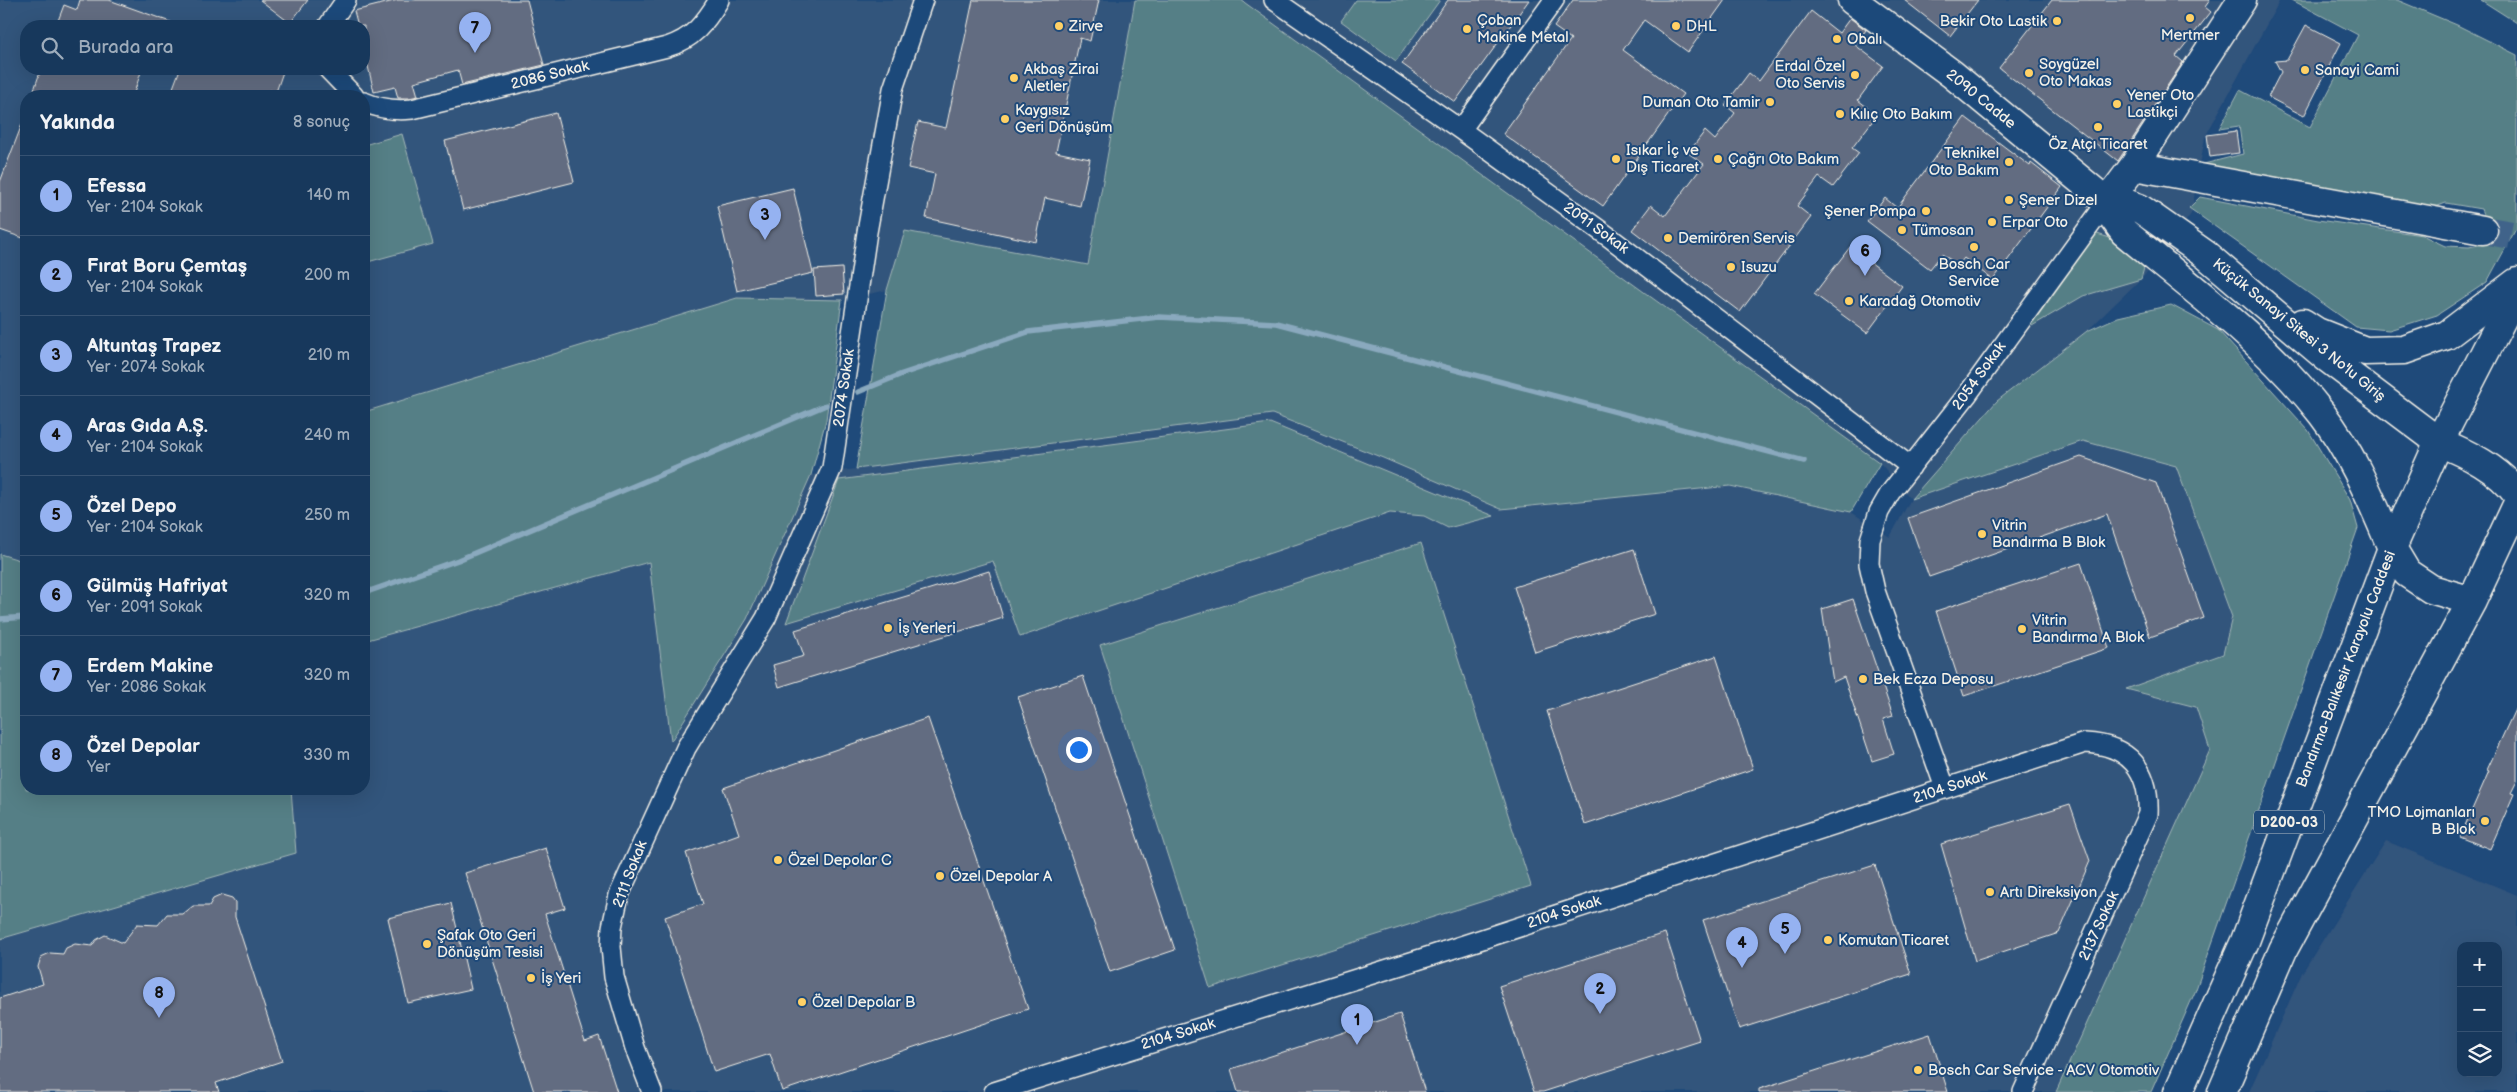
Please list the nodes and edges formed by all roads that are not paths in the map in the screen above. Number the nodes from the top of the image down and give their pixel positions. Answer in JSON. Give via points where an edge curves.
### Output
{"nodes":[{"id":1,"x":346,"y":0,"type":"edge"},
{"id":2,"x":719,"y":0,"type":"edge"},
{"id":3,"x":923,"y":0,"type":"edge"},
{"id":4,"x":1274,"y":0,"type":"edge"},
{"id":5,"x":1554,"y":0,"type":"edge"},
{"id":6,"x":1852,"y":0,"type":"edge"},
{"id":7,"x":2242,"y":0,"type":"edge"},
{"id":8,"x":332,"y":20,"type":"edge"},
{"id":9,"x":334,"y":75,"type":"edge"},
{"id":10,"x":348,"y":90,"type":"edge"},
{"id":11,"x":370,"y":105,"type":"edge"},
{"id":12,"x":1461,"y":130,"type":"junction"},
{"id":13,"x":2134,"y":166,"type":"junction"},
{"id":14,"x":2107,"y":202,"type":"junction"},
{"id":15,"x":2483,"y":230,"type":"tunnel mouth"},
{"id":16,"x":2206,"y":255,"type":"junction"},
{"id":17,"x":2517,"y":282,"type":"edge"},
{"id":18,"x":2189,"y":286,"type":"junction"},
{"id":19,"x":2248,"y":288,"type":"junction"},
{"id":20,"x":2517,"y":290,"type":"edge"},
{"id":21,"x":2439,"y":442,"type":"junction"},
{"id":22,"x":1911,"y":467,"type":"junction"},
{"id":23,"x":2517,"y":494,"type":"edge"},
{"id":24,"x":2517,"y":505,"type":"edge"},
{"id":25,"x":2392,"y":548,"type":"junction"},
{"id":26,"x":2472,"y":601,"type":"junction"},
{"id":27,"x":686,"y":748,"type":"joint"},
{"id":28,"x":2131,"y":760,"type":"joint"},
{"id":29,"x":1945,"y":788,"type":"junction"},
{"id":30,"x":652,"y":1092,"type":"edge"},
{"id":31,"x":994,"y":1092,"type":"edge"},
{"id":32,"x":2023,"y":1092,"type":"edge"},
{"id":33,"x":2178,"y":1092,"type":"edge"},
{"id":34,"x":2222,"y":1092,"type":"edge"}],
"edges":[{"from":1,"to":8,"type":"street"},
{"from":2,"to":11,"type":"street","name":"2086 Sokak","via":[[696,32],[672,45],[412,109],[396,111]]},
{"from":3,"to":27,"type":"street","name":"2074 Sokak","via":[[893,89],[867,232],[832,468],[766,618]]},
{"from":4,"to":12,"type":"street","name":"2091 Sokak"},
{"from":5,"to":12,"type":"street"},
{"from":6,"to":14,"type":"main road","name":"2090 Cadde","via":[[1952,74]]},
{"from":7,"to":13,"type":"main road","name":"2054 Sokak"},
{"from":9,"to":10,"type":"street"},
{"from":12,"to":22,"type":"street","name":"2091 Sokak","via":[[1617,243]]},
{"from":13,"to":14,"type":"main road","name":"2054 Sokak"},
{"from":13,"to":15,"type":"main road"},
{"from":14,"to":16,"type":"main road","via":[[2139,208]]},
{"from":14,"to":18,"type":"main road","name":"2090 Cadde","via":[[2124,232]]},
{"from":14,"to":22,"type":"street","name":"2054 Sokak"},
{"from":16,"to":18,"type":"main road","via":[[2205,274]]},
{"from":16,"to":19,"type":"main road","name":"Küçük Sanayi Sitesi 3 No'lu Giriş"},
{"from":17,"to":19,"type":"main road","via":[[2447,335],[2404,350],[2365,351],[2317,332]]},
{"from":18,"to":25,"type":"main road","via":[[2267,353],[2322,414],[2361,476]]},
{"from":19,"to":21,"type":"main road","name":"Küçük Sanayi Sitesi 3 No'lu Giriş","via":[[2326,356]]},
{"from":20,"to":21,"type":"main road","number":"D200-03"},
{"from":21,"to":23,"type":"main road","name":"Küçük Sanayi Sitesi 3 No'lu Giriş","via":[[2489,467]]},
{"from":21,"to":25,"type":"main road","name":"Bandırma-Balıkesir Karayolu Caddesi","number":"D200-03"},
{"from":22,"to":29,"type":"street","name":"2054 Sokak","via":[[1879,512],[1870,540],[1869,564],[1875,591]]},
{"from":24,"to":26,"type":"main road","number":"D200-03"},
{"from":25,"to":26,"type":"main road","via":[[2407,573],[2431,589]]},
{"from":25,"to":33,"type":"main road","name":"Bandırma-Balıkesir Karayolu Caddesi","number":"D200-03","via":[[2245,941]]},
{"from":26,"to":34,"type":"main road","number":"D200-03","via":[[2284,950]]},
{"from":27,"to":30,"type":"street","name":"2111 Sokak","via":[[619,895],[612,927],[614,978]]},
{"from":28,"to":29,"type":"street","name":"2104 Sokak","via":[[2114,748],[2085,742]]},
{"from":28,"to":32,"type":"street","name":"2137 Sokak","via":[[2144,777],[2149,795],[2148,814]]},
{"from":29,"to":31,"type":"street","name":"2104 Sokak","via":[[1427,957]]}]}
